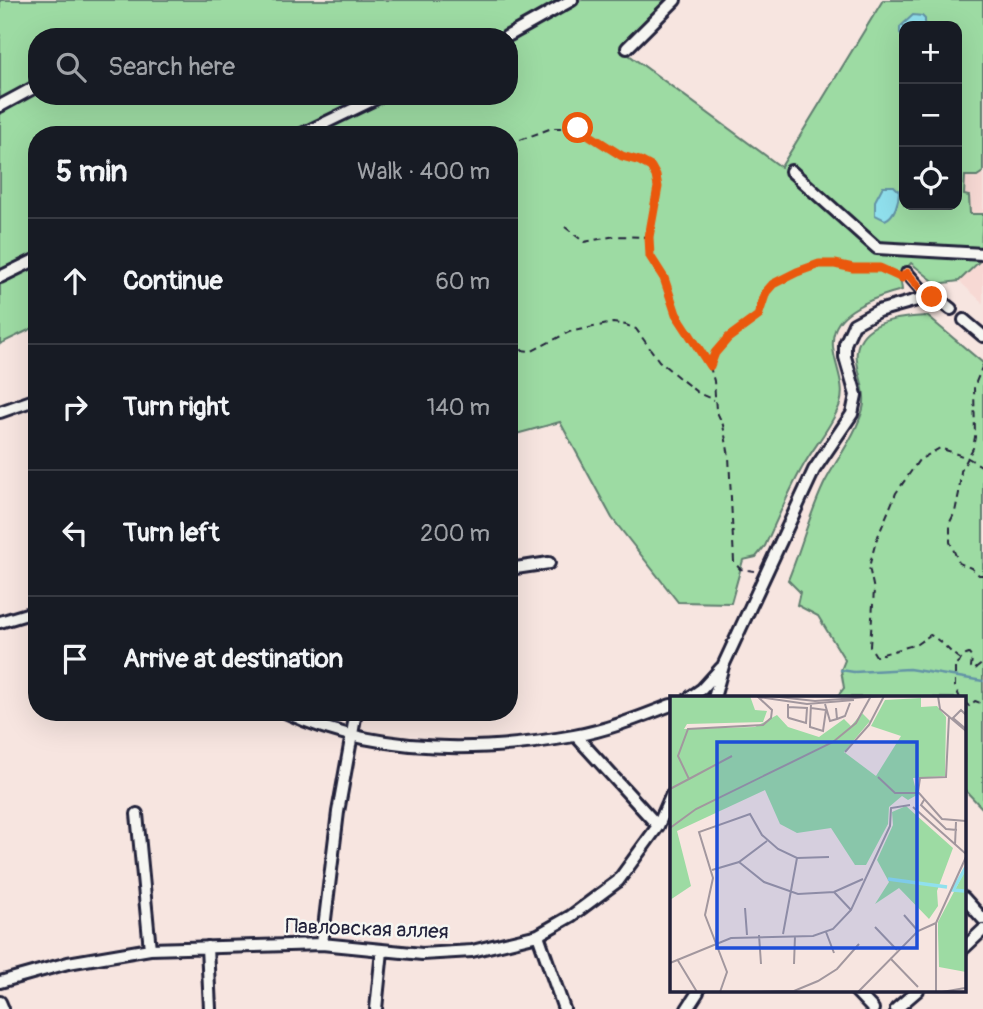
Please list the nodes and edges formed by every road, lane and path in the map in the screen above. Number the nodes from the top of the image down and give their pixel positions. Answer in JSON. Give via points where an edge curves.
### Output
{"nodes":[{"id":1,"x":572,"y":0,"type":"edge"},
{"id":2,"x":675,"y":0,"type":"edge"},
{"id":3,"x":518,"y":30,"type":"edge"},
{"id":4,"x":627,"y":48,"type":"dead end"},
{"id":5,"x":28,"y":91,"type":"edge"},
{"id":6,"x":362,"y":105,"type":"edge"},
{"id":7,"x":0,"y":106,"type":"edge"},
{"id":8,"x":319,"y":126,"type":"edge"},
{"id":9,"x":518,"y":141,"type":"edge"},
{"id":10,"x":791,"y":171,"type":"dead end"},
{"id":11,"x":565,"y":227,"type":"dead end"},
{"id":12,"x":649,"y":237,"type":"junction"},
{"id":13,"x":983,"y":254,"type":"edge"},
{"id":14,"x":28,"y":263,"type":"edge"},
{"id":15,"x":907,"y":273,"type":"joint"},
{"id":16,"x":0,"y":277,"type":"edge"},
{"id":17,"x":928,"y":297,"type":"junction"},
{"id":18,"x":951,"y":309,"type":"dead end"},
{"id":19,"x":964,"y":320,"type":"dead end"},
{"id":20,"x":983,"y":336,"type":"edge"},
{"id":21,"x":518,"y":350,"type":"edge"},
{"id":22,"x":983,"y":365,"type":"edge"},
{"id":23,"x":710,"y":366,"type":"junction"},
{"id":24,"x":715,"y":401,"type":"junction"},
{"id":25,"x":28,"y":402,"type":"edge"},
{"id":26,"x":0,"y":412,"type":"edge"},
{"id":27,"x":968,"y":458,"type":"junction"},
{"id":28,"x":983,"y":467,"type":"edge"},
{"id":29,"x":549,"y":563,"type":"dead end"},
{"id":30,"x":518,"y":568,"type":"edge"},
{"id":31,"x":765,"y":572,"type":"junction"},
{"id":32,"x":983,"y":575,"type":"edge"},
{"id":33,"x":28,"y":614,"type":"edge"},
{"id":34,"x":0,"y":622,"type":"edge"},
{"id":35,"x":960,"y":659,"type":"junction"},
{"id":36,"x":983,"y":663,"type":"edge"},
{"id":37,"x":723,"y":666,"type":"junction"},
{"id":38,"x":691,"y":696,"type":"edge"},
{"id":39,"x":715,"y":696,"type":"edge"},
{"id":40,"x":959,"y":696,"type":"edge"},
{"id":41,"x":965,"y":703,"type":"edge"},
{"id":42,"x":983,"y":704,"type":"edge"},
{"id":43,"x":670,"y":705,"type":"edge"},
{"id":44,"x":310,"y":721,"type":"edge"},
{"id":45,"x":354,"y":721,"type":"edge"},
{"id":46,"x":351,"y":736,"type":"junction"},
{"id":47,"x":576,"y":736,"type":"junction"},
{"id":48,"x":670,"y":798,"type":"edge"},
{"id":49,"x":136,"y":814,"type":"dead end"},
{"id":50,"x":658,"y":826,"type":"junction"},
{"id":51,"x":965,"y":899,"type":"edge"},
{"id":52,"x":983,"y":919,"type":"edge"},
{"id":53,"x":983,"y":930,"type":"edge"},
{"id":54,"x":538,"y":934,"type":"junction"},
{"id":55,"x":322,"y":944,"type":"junction"},
{"id":56,"x":207,"y":947,"type":"junction"},
{"id":57,"x":965,"y":947,"type":"edge"},
{"id":58,"x":150,"y":949,"type":"junction"},
{"id":59,"x":382,"y":951,"type":"junction"},
{"id":60,"x":0,"y":982,"type":"edge"},
{"id":61,"x":698,"y":992,"type":"dead end"},
{"id":62,"x":857,"y":992,"type":"edge"},
{"id":63,"x":916,"y":992,"type":"edge"},
{"id":64,"x":0,"y":1002,"type":"edge"},
{"id":65,"x":3,"y":1009,"type":"edge"},
{"id":66,"x":211,"y":1009,"type":"edge"},
{"id":67,"x":376,"y":1009,"type":"edge"},
{"id":68,"x":564,"y":1009,"type":"edge"},
{"id":69,"x":687,"y":1009,"type":"edge"},
{"id":70,"x":873,"y":1009,"type":"edge"},
{"id":71,"x":896,"y":1009,"type":"edge"}],
"edges":[{"from":1,"to":3,"type":"street"},
{"from":2,"to":4,"type":"street"},
{"from":5,"to":7,"type":"street"},
{"from":6,"to":8,"type":"street"},
{"from":9,"to":12,"type":"path","via":[[552,128],[578,128],[622,156],[651,167],[658,187]]},
{"from":10,"to":13,"type":"street","via":[[877,248]]},
{"from":11,"to":12,"type":"path","via":[[584,242],[615,236]]},
{"from":12,"to":23,"type":"path","via":[[650,256],[664,278],[676,314]]},
{"from":14,"to":16,"type":"street"},
{"from":15,"to":17,"type":"street"},
{"from":15,"to":23,"type":"path","via":[[902,278],[880,268],[835,264],[797,272],[773,284],[758,316],[722,345]]},
{"from":17,"to":18,"type":"street"},
{"from":17,"to":31,"type":"street","via":[[878,310],[853,324],[845,344],[856,396],[852,414],[814,470]]},
{"from":19,"to":20,"type":"street"},
{"from":21,"to":24,"type":"path","via":[[532,351],[569,332],[612,323],[626,325],[636,330],[659,361]]},
{"from":22,"to":27,"type":"path","via":[[974,387],[975,437]]},
{"from":23,"to":24,"type":"path"},
{"from":24,"to":31,"type":"path","via":[[729,456],[734,562],[740,569]]},
{"from":25,"to":26,"type":"street"},
{"from":27,"to":28,"type":"path"},
{"from":27,"to":32,"type":"path","via":[[948,534],[959,563]]},
{"from":27,"to":35,"type":"path","via":[[940,448],[919,460],[896,493],[869,567],[874,590],[870,646],[876,656],[930,635]]},
{"from":29,"to":30,"type":"street"},
{"from":31,"to":37,"type":"street"},
{"from":33,"to":34,"type":"street"},
{"from":35,"to":36,"type":"path","via":[[970,654],[974,670]]},
{"from":35,"to":40,"type":"path","via":[[955,665]]},
{"from":37,"to":38,"type":"street"},
{"from":37,"to":39,"type":"street"},
{"from":41,"to":42,"type":"path"},
{"from":43,"to":47,"type":"street"},
{"from":44,"to":46,"type":"street"},
{"from":45,"to":46,"type":"street"},
{"from":46,"to":47,"type":"street","via":[[400,745],[496,747]]},
{"from":46,"to":55,"type":"street"},
{"from":47,"to":50,"type":"street"},
{"from":48,"to":50,"type":"street","name":"Павловская аллея"},
{"from":49,"to":58,"type":"street"},
{"from":50,"to":54,"type":"street","name":"Павловская аллея","via":[[618,881]]},
{"from":51,"to":52,"type":"street"},
{"from":53,"to":57,"type":"street"},
{"from":54,"to":59,"type":"street","name":"Павловская аллея","via":[[472,951]]},
{"from":54,"to":68,"type":"street"},
{"from":55,"to":56,"type":"street","name":"Павловская аллея"},
{"from":55,"to":59,"type":"street","name":"Павловская аллея"},
{"from":56,"to":58,"type":"street","name":"Павловская аллея"},
{"from":56,"to":66,"type":"street"},
{"from":58,"to":60,"type":"street","name":"Павловская аллея","via":[[68,962]]},
{"from":59,"to":67,"type":"street"},
{"from":61,"to":69,"type":"street"},
{"from":62,"to":70,"type":"street"},
{"from":63,"to":71,"type":"street"},
{"from":64,"to":65,"type":"street"}]}
